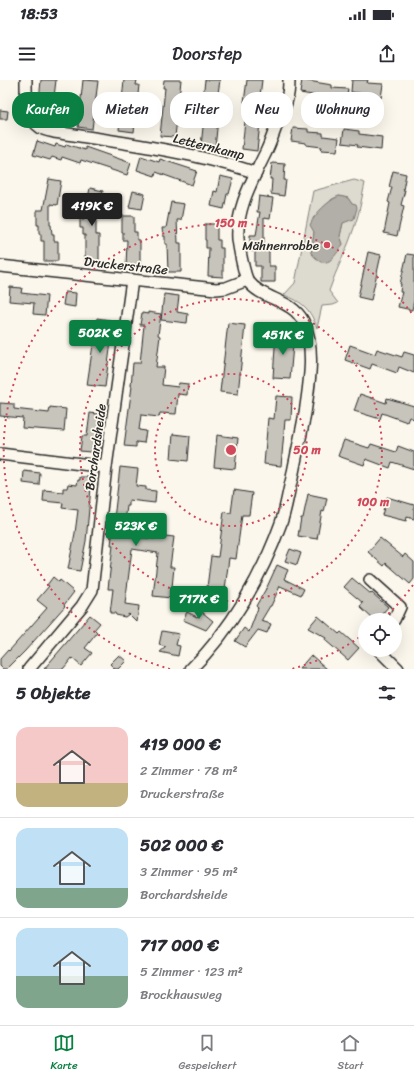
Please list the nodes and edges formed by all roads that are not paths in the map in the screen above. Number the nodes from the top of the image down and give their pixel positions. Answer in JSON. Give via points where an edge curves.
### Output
{"nodes":[{"id":1,"x":26,"y":80,"type":"edge"},
{"id":2,"x":289,"y":80,"type":"edge"},
{"id":3,"x":256,"y":173,"type":"junction"},
{"id":4,"x":0,"y":266,"type":"edge"},
{"id":5,"x":132,"y":280,"type":"junction"},
{"id":6,"x":247,"y":280,"type":"junction"},
{"id":7,"x":0,"y":454,"type":"edge"},
{"id":8,"x":106,"y":467,"type":"junction"},
{"id":9,"x":370,"y":580,"type":"dead end"},
{"id":10,"x":397,"y":613,"type":"edge"},
{"id":11,"x":386,"y":657,"type":"edge"},
{"id":12,"x":29,"y":669,"type":"edge"},
{"id":13,"x":191,"y":669,"type":"edge"},
{"id":14,"x":398,"y":669,"type":"edge"}],
"edges":[{"from":1,"to":3,"type":"street","name":"Letternkamp","via":[[28,110],[33,121],[41,128],[176,152]]},
{"from":2,"to":3,"type":"street","via":[[289,94],[283,112]]},
{"from":3,"to":6,"type":"street","via":[[242,208],[239,225],[240,252]]},
{"from":4,"to":5,"type":"street","name":"Druckerstraße"},
{"from":5,"to":6,"type":"street","name":"Druckerstraße","via":[[216,289]]},
{"from":5,"to":8,"type":"street","name":"Borchardsheide"},
{"from":6,"to":13,"type":"street","via":[[256,289],[291,308],[304,322],[310,355],[307,402],[289,490],[274,542],[234,616]]},
{"from":7,"to":8,"type":"street"},
{"from":8,"to":12,"type":"street","name":"Borchardsheide","via":[[92,590],[82,606]]},
{"from":9,"to":10,"type":"street","via":[[400,607]]},
{"from":11,"to":14,"type":"street"}]}
